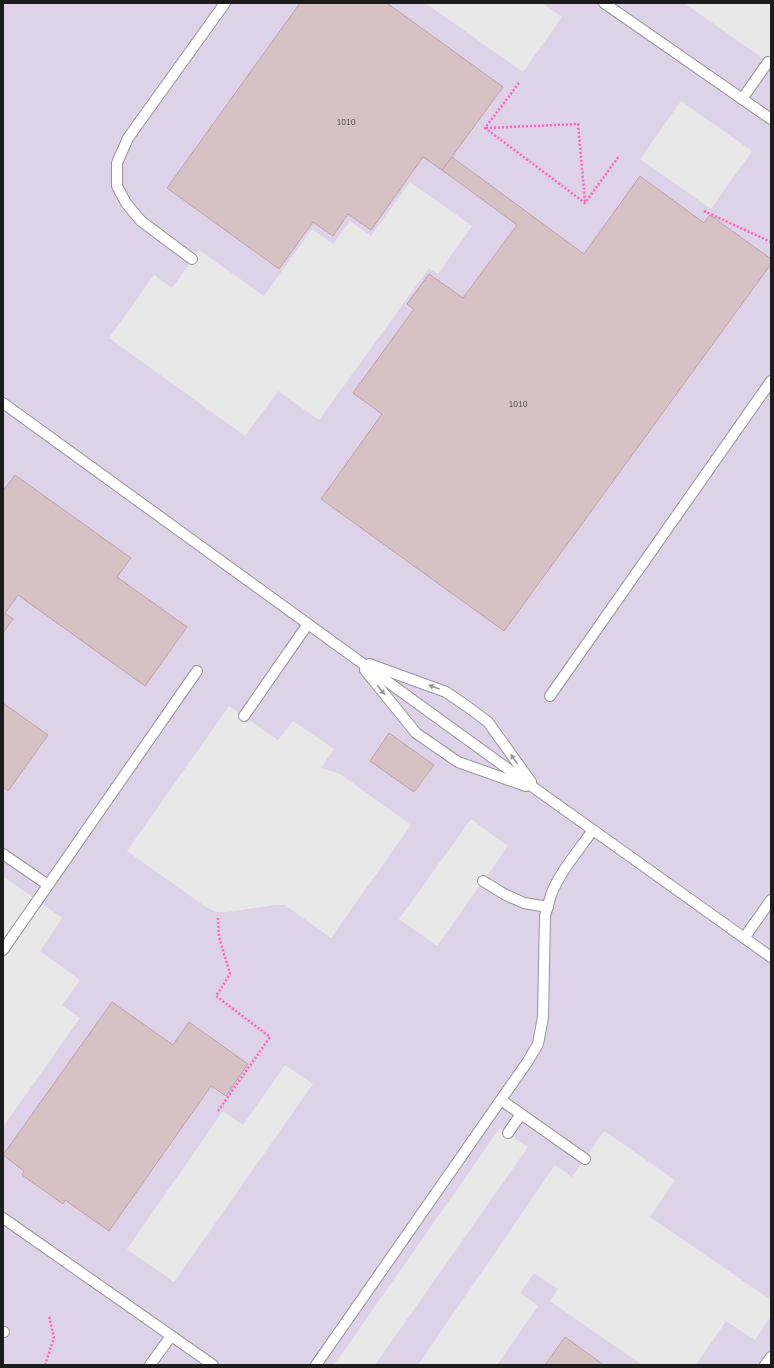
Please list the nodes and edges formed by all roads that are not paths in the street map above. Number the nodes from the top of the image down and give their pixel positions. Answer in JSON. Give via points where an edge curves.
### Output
{"nodes":[{"id":1,"x":225,"y":3,"type":"edge"},
{"id":2,"x":604,"y":3,"type":"edge"},
{"id":3,"x":768,"y":62,"type":"dead end"},
{"id":4,"x":742,"y":99,"type":"junction"},
{"id":5,"x":771,"y":119,"type":"edge"},
{"id":6,"x":192,"y":259,"type":"dead end"},
{"id":7,"x":771,"y":380,"type":"edge"},
{"id":8,"x":3,"y":403,"type":"edge"},
{"id":9,"x":308,"y":624,"type":"junction"},
{"id":10,"x":357,"y":659,"type":"junction"},
{"id":11,"x":197,"y":671,"type":"dead end"},
{"id":12,"x":550,"y":696,"type":"dead end"},
{"id":13,"x":244,"y":716,"type":"dead end"},
{"id":14,"x":537,"y":790,"type":"junction"},
{"id":15,"x":593,"y":830,"type":"junction"},
{"id":16,"x":3,"y":854,"type":"edge"},
{"id":17,"x":483,"y":881,"type":"dead end"},
{"id":18,"x":48,"y":885,"type":"junction"},
{"id":19,"x":771,"y":900,"type":"edge"},
{"id":20,"x":548,"y":907,"type":"junction"},
{"id":21,"x":744,"y":938,"type":"junction"},
{"id":22,"x":3,"y":950,"type":"edge"},
{"id":23,"x":771,"y":957,"type":"edge"},
{"id":24,"x":501,"y":1100,"type":"junction"},
{"id":25,"x":521,"y":1114,"type":"junction"},
{"id":26,"x":508,"y":1133,"type":"dead end"},
{"id":27,"x":585,"y":1158,"type":"dead end"},
{"id":28,"x":3,"y":1218,"type":"edge"},
{"id":29,"x":171,"y":1336,"type":"junction"},
{"id":30,"x":771,"y":1357,"type":"edge"},
{"id":31,"x":150,"y":1365,"type":"edge"},
{"id":32,"x":213,"y":1365,"type":"edge"},
{"id":33,"x":316,"y":1365,"type":"edge"},
{"id":34,"x":765,"y":1365,"type":"edge"}],
"edges":[{"from":1,"to":6,"type":"lane","via":[[128,138],[117,163],[117,186],[126,203],[141,221]]},
{"from":2,"to":4,"type":"lane"},
{"from":3,"to":4,"type":"lane"},
{"from":4,"to":5,"type":"lane"},
{"from":7,"to":12,"type":"lane"},
{"from":8,"to":9,"type":"lane"},
{"from":9,"to":10,"type":"lane"},
{"from":9,"to":13,"type":"lane"},
{"from":10,"to":14,"type":"lane"},
{"from":10,"to":14,"type":"lane","one_way":true,"via":[[416,733],[458,762]]},
{"from":14,"to":10,"type":"lane","one_way":true,"via":[[488,722],[468,707],[446,692]]},
{"from":11,"to":18,"type":"lane"},
{"from":14,"to":15,"type":"lane"},
{"from":15,"to":20,"type":"lane","via":[[562,875],[551,894]]},
{"from":15,"to":21,"type":"lane"},
{"from":16,"to":18,"type":"lane"},
{"from":17,"to":20,"type":"lane","via":[[524,903]]},
{"from":18,"to":22,"type":"lane"},
{"from":19,"to":21,"type":"lane"},
{"from":20,"to":24,"type":"lane","via":[[543,1017],[538,1044]]},
{"from":21,"to":23,"type":"lane"},
{"from":24,"to":25,"type":"lane"},
{"from":24,"to":33,"type":"lane"},
{"from":25,"to":26,"type":"lane"},
{"from":25,"to":27,"type":"lane"},
{"from":28,"to":29,"type":"lane"},
{"from":29,"to":31,"type":"lane"},
{"from":29,"to":32,"type":"lane"},
{"from":30,"to":34,"type":"lane"}]}
